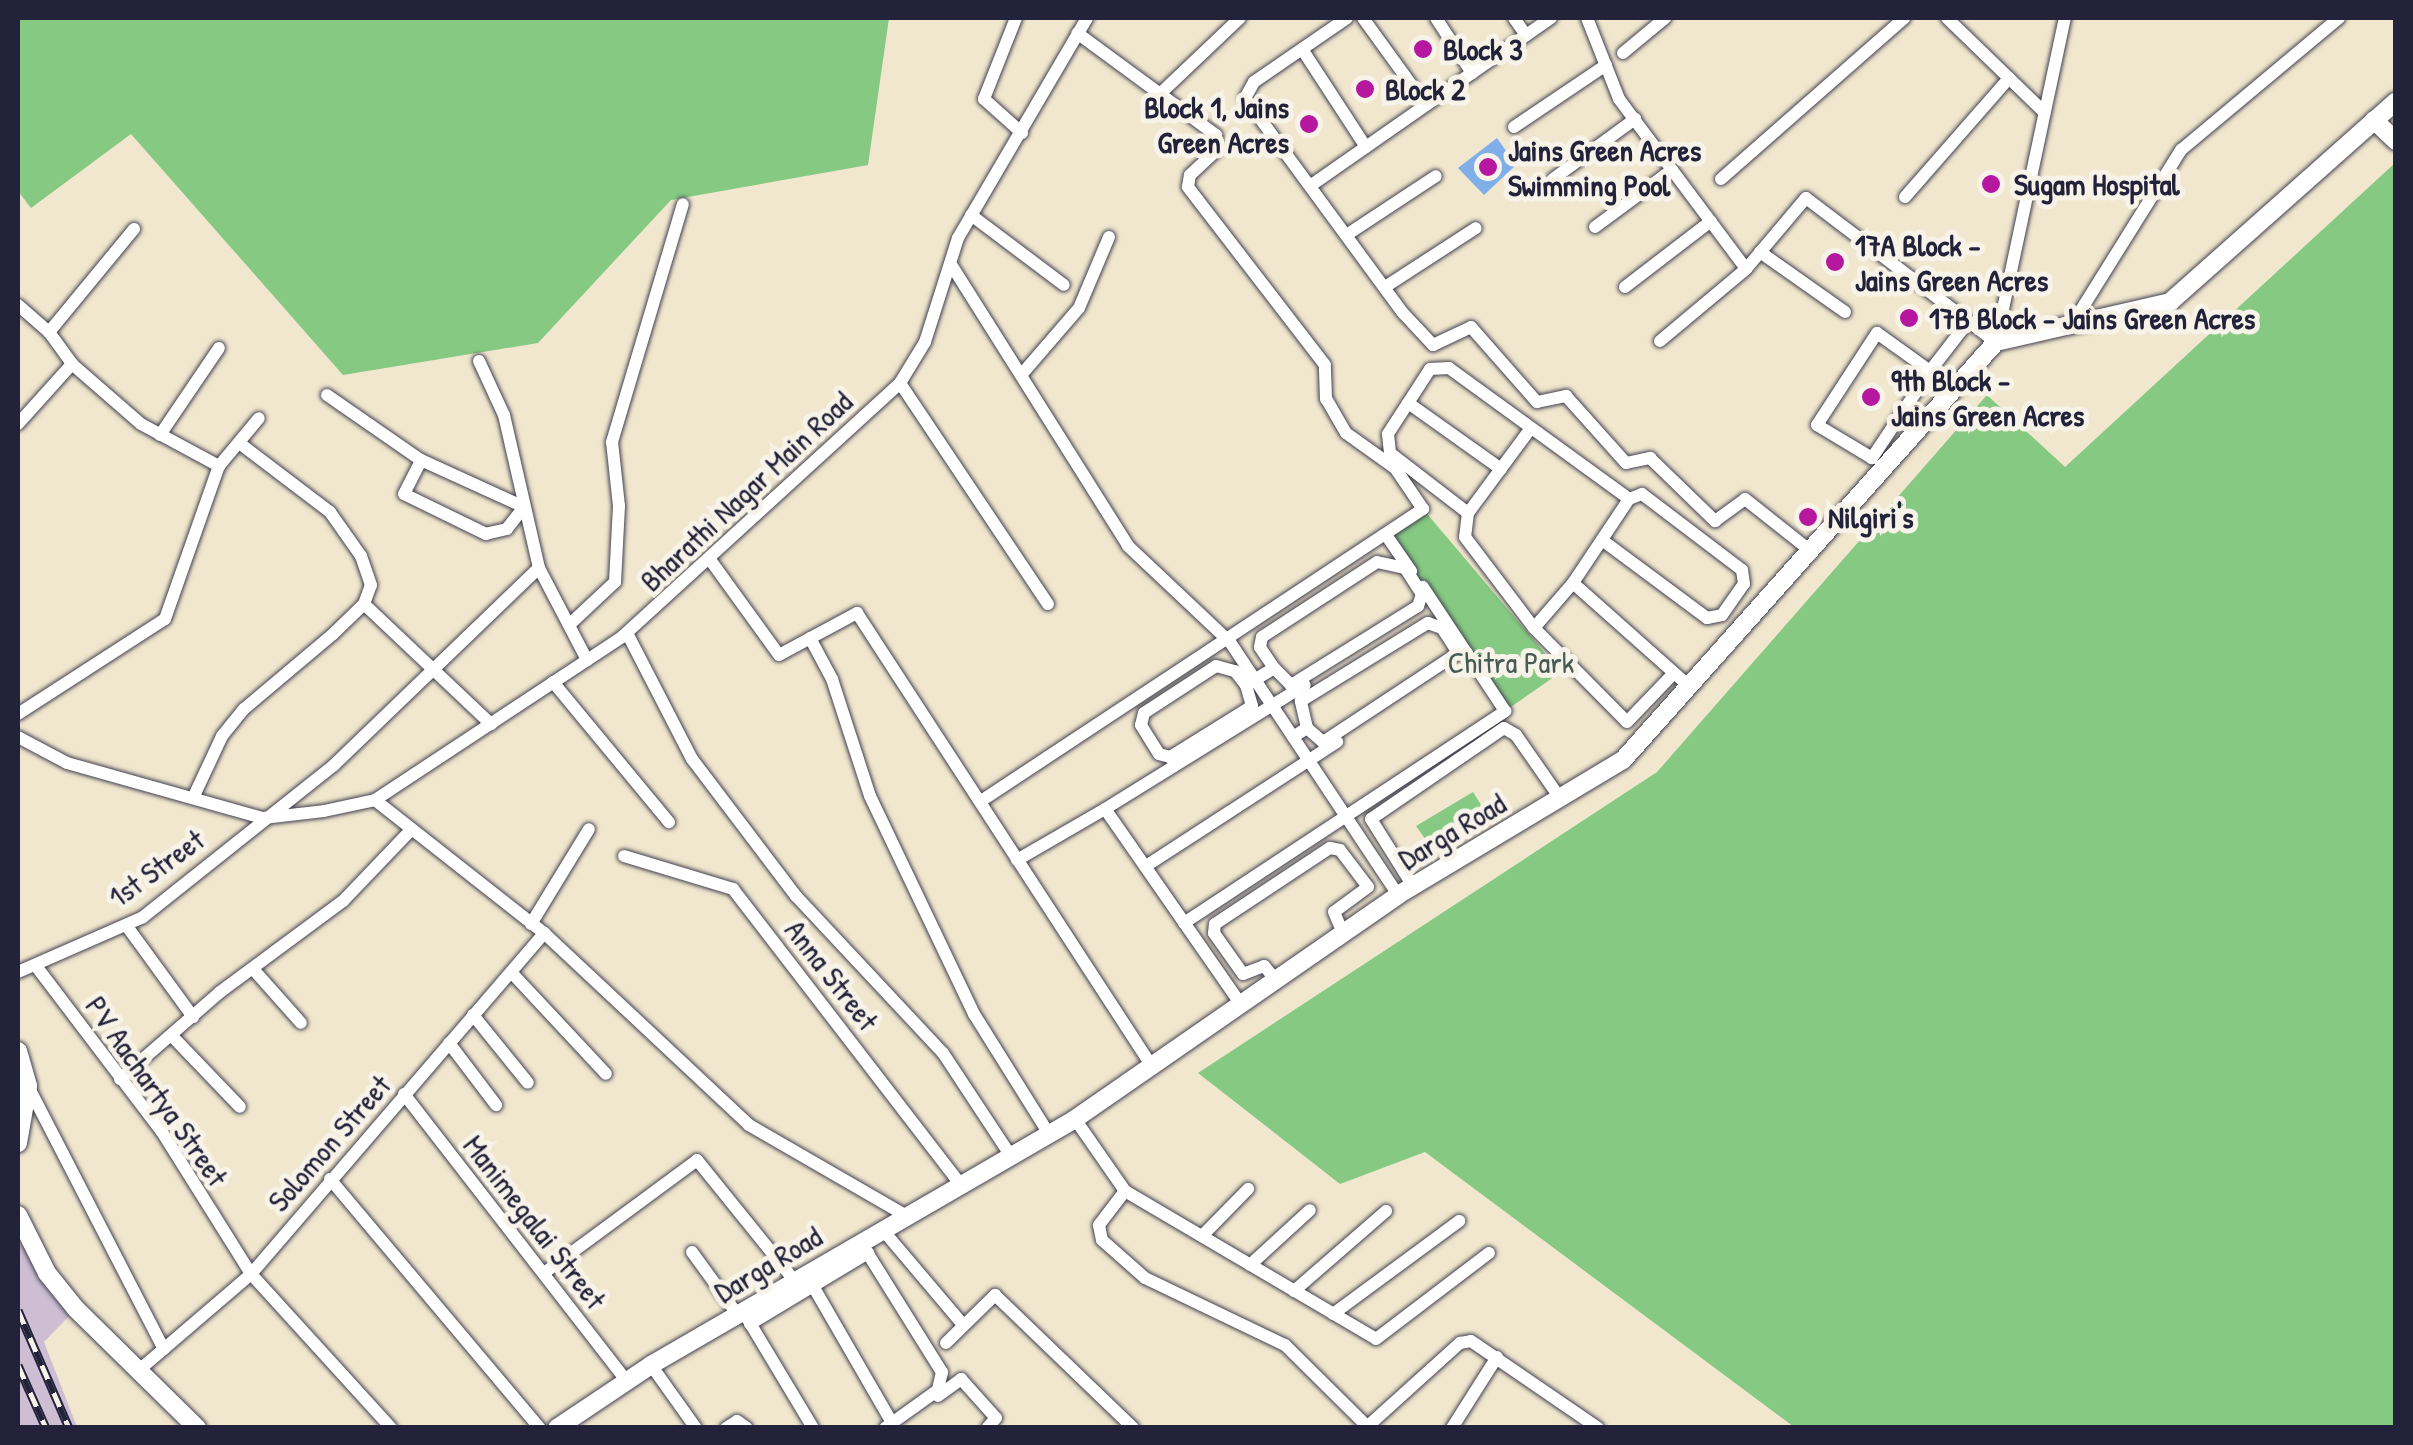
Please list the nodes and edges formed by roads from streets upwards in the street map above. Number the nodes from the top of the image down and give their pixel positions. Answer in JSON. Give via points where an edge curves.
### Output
{"nodes":[{"id":1,"x":1016,"y":18,"type":"edge"},
{"id":2,"x":1086,"y":18,"type":"edge"},
{"id":3,"x":1240,"y":18,"type":"edge"},
{"id":4,"x":1346,"y":18,"type":"edge"},
{"id":5,"x":1363,"y":18,"type":"edge"},
{"id":6,"x":1436,"y":18,"type":"edge"},
{"id":7,"x":1514,"y":18,"type":"edge"},
{"id":8,"x":1551,"y":18,"type":"edge"},
{"id":9,"x":1587,"y":18,"type":"edge"},
{"id":10,"x":1665,"y":18,"type":"edge"},
{"id":11,"x":1904,"y":18,"type":"edge"},
{"id":12,"x":1946,"y":18,"type":"edge"},
{"id":13,"x":2065,"y":18,"type":"edge"},
{"id":14,"x":2339,"y":18,"type":"edge"},
{"id":15,"x":1076,"y":33,"type":"junction"},
{"id":16,"x":1526,"y":36,"type":"junction"},
{"id":17,"x":1302,"y":49,"type":"junction"},
{"id":18,"x":1623,"y":52,"type":"dead end"},
{"id":19,"x":1606,"y":65,"type":"junction"},
{"id":20,"x":1472,"y":73,"type":"junction"},
{"id":21,"x":2009,"y":78,"type":"junction"},
{"id":22,"x":1163,"y":91,"type":"junction"},
{"id":23,"x":2396,"y":101,"type":"edge"},
{"id":24,"x":1426,"y":105,"type":"junction"},
{"id":25,"x":2045,"y":113,"type":"junction"},
{"id":26,"x":1635,"y":119,"type":"junction"},
{"id":27,"x":2374,"y":120,"type":"junction"},
{"id":28,"x":1514,"y":127,"type":"dead end"},
{"id":29,"x":1022,"y":134,"type":"junction"},
{"id":30,"x":2396,"y":141,"type":"edge"},
{"id":31,"x":1366,"y":147,"type":"junction"},
{"id":32,"x":1672,"y":170,"type":"junction"},
{"id":33,"x":1436,"y":176,"type":"dead end"},
{"id":34,"x":1720,"y":178,"type":"dead end"},
{"id":35,"x":1554,"y":180,"type":"dead end"},
{"id":36,"x":1310,"y":186,"type":"junction"},
{"id":37,"x":1905,"y":197,"type":"dead end"},
{"id":38,"x":684,"y":204,"type":"dead end"},
{"id":39,"x":972,"y":215,"type":"junction"},
{"id":40,"x":1711,"y":221,"type":"junction"},
{"id":41,"x":1595,"y":227,"type":"dead end"},
{"id":42,"x":1476,"y":228,"type":"dead end"},
{"id":43,"x":134,"y":229,"type":"dead end"},
{"id":44,"x":1348,"y":234,"type":"junction"},
{"id":45,"x":1109,"y":237,"type":"dead end"},
{"id":46,"x":1760,"y":252,"type":"junction"},
{"id":47,"x":952,"y":266,"type":"junction"},
{"id":48,"x":1746,"y":268,"type":"junction"},
{"id":49,"x":1064,"y":285,"type":"dead end"},
{"id":50,"x":1385,"y":287,"type":"junction"},
{"id":51,"x":1624,"y":287,"type":"dead end"},
{"id":52,"x":18,"y":305,"type":"edge"},
{"id":53,"x":1845,"y":312,"type":"dead end"},
{"id":54,"x":1968,"y":322,"type":"junction"},
{"id":55,"x":2070,"y":328,"type":"junction"},
{"id":56,"x":49,"y":332,"type":"junction"},
{"id":57,"x":1660,"y":342,"type":"dead end"},
{"id":58,"x":1996,"y":342,"type":"junction"},
{"id":59,"x":220,"y":348,"type":"dead end"},
{"id":60,"x":479,"y":362,"type":"dead end"},
{"id":61,"x":72,"y":364,"type":"junction"},
{"id":62,"x":1930,"y":371,"type":"junction"},
{"id":63,"x":1022,"y":374,"type":"junction"},
{"id":64,"x":900,"y":383,"type":"junction"},
{"id":65,"x":327,"y":394,"type":"dead end"},
{"id":66,"x":1408,"y":403,"type":"junction"},
{"id":67,"x":259,"y":418,"type":"dead end"},
{"id":68,"x":18,"y":424,"type":"edge"},
{"id":69,"x":1532,"y":428,"type":"junction"},
{"id":70,"x":160,"y":435,"type":"junction"},
{"id":71,"x":238,"y":443,"type":"junction"},
{"id":72,"x":422,"y":460,"type":"junction"},
{"id":73,"x":219,"y":466,"type":"junction"},
{"id":74,"x":1501,"y":469,"type":"junction"},
{"id":75,"x":1629,"y":499,"type":"junction"},
{"id":76,"x":524,"y":508,"type":"junction"},
{"id":77,"x":1468,"y":513,"type":"junction"},
{"id":78,"x":1386,"y":534,"type":"junction"},
{"id":79,"x":1602,"y":540,"type":"junction"},
{"id":80,"x":1808,"y":550,"type":"junction"},
{"id":81,"x":712,"y":561,"type":"junction"},
{"id":82,"x":539,"y":568,"type":"junction"},
{"id":83,"x":1573,"y":582,"type":"junction"},
{"id":84,"x":1433,"y":602,"type":"junction"},
{"id":85,"x":364,"y":604,"type":"junction"},
{"id":86,"x":1048,"y":604,"type":"dead end"},
{"id":87,"x":568,"y":625,"type":"junction"},
{"id":88,"x":1534,"y":628,"type":"junction"},
{"id":89,"x":626,"y":632,"type":"junction"},
{"id":90,"x":810,"y":638,"type":"junction"},
{"id":91,"x":1230,"y":642,"type":"junction"},
{"id":92,"x":1469,"y":656,"type":"junction"},
{"id":93,"x":587,"y":660,"type":"junction"},
{"id":94,"x":433,"y":668,"type":"junction"},
{"id":95,"x":1274,"y":668,"type":"junction"},
{"id":96,"x":1673,"y":674,"type":"junction"},
{"id":97,"x":553,"y":682,"type":"junction"},
{"id":98,"x":1250,"y":682,"type":"junction"},
{"id":99,"x":1688,"y":686,"type":"junction"},
{"id":100,"x":1271,"y":706,"type":"junction"},
{"id":101,"x":19,"y":710,"type":"edge"},
{"id":102,"x":490,"y":724,"type":"junction"},
{"id":103,"x":1308,"y":728,"type":"junction"},
{"id":104,"x":18,"y":737,"type":"edge"},
{"id":105,"x":1292,"y":738,"type":"junction"},
{"id":106,"x":1308,"y":761,"type":"junction"},
{"id":107,"x":192,"y":798,"type":"junction"},
{"id":108,"x":1560,"y":798,"type":"junction"},
{"id":109,"x":375,"y":800,"type":"junction"},
{"id":110,"x":980,"y":801,"type":"junction"},
{"id":111,"x":1104,"y":808,"type":"junction"},
{"id":112,"x":1345,"y":816,"type":"junction"},
{"id":113,"x":263,"y":818,"type":"junction"},
{"id":114,"x":669,"y":822,"type":"dead end"},
{"id":115,"x":589,"y":828,"type":"dead end"},
{"id":116,"x":410,"y":830,"type":"junction"},
{"id":117,"x":624,"y":856,"type":"dead end"},
{"id":118,"x":1017,"y":860,"type":"junction"},
{"id":119,"x":1146,"y":866,"type":"junction"},
{"id":120,"x":1405,"y":891,"type":"junction"},
{"id":121,"x":1184,"y":923,"type":"junction"},
{"id":122,"x":531,"y":924,"type":"junction"},
{"id":123,"x":126,"y":925,"type":"junction"},
{"id":124,"x":1342,"y":933,"type":"junction"},
{"id":125,"x":544,"y":934,"type":"junction"},
{"id":126,"x":36,"y":966,"type":"junction"},
{"id":127,"x":253,"y":969,"type":"junction"},
{"id":128,"x":18,"y":972,"type":"edge"},
{"id":129,"x":511,"y":972,"type":"junction"},
{"id":130,"x":1275,"y":979,"type":"junction"},
{"id":131,"x":1240,"y":1004,"type":"junction"},
{"id":132,"x":473,"y":1015,"type":"junction"},
{"id":133,"x":193,"y":1017,"type":"junction"},
{"id":134,"x":300,"y":1023,"type":"dead end"},
{"id":135,"x":172,"y":1036,"type":"junction"},
{"id":136,"x":449,"y":1042,"type":"junction"},
{"id":137,"x":18,"y":1051,"type":"edge"},
{"id":138,"x":1152,"y":1065,"type":"junction"},
{"id":139,"x":606,"y":1074,"type":"dead end"},
{"id":140,"x":120,"y":1079,"type":"junction"},
{"id":141,"x":528,"y":1082,"type":"dead end"},
{"id":142,"x":28,"y":1086,"type":"junction"},
{"id":143,"x":404,"y":1094,"type":"junction"},
{"id":144,"x":496,"y":1105,"type":"dead end"},
{"id":145,"x":240,"y":1107,"type":"dead end"},
{"id":146,"x":1074,"y":1119,"type":"junction"},
{"id":147,"x":1049,"y":1134,"type":"junction"},
{"id":148,"x":18,"y":1142,"type":"edge"},
{"id":149,"x":1011,"y":1156,"type":"junction"},
{"id":150,"x":330,"y":1179,"type":"junction"},
{"id":151,"x":960,"y":1184,"type":"junction"},
{"id":152,"x":1248,"y":1189,"type":"dead end"},
{"id":153,"x":1125,"y":1192,"type":"junction"},
{"id":154,"x":1310,"y":1210,"type":"dead end"},
{"id":155,"x":1386,"y":1210,"type":"dead end"},
{"id":156,"x":18,"y":1215,"type":"edge"},
{"id":157,"x":905,"y":1215,"type":"junction"},
{"id":158,"x":1458,"y":1221,"type":"dead end"},
{"id":159,"x":882,"y":1229,"type":"junction"},
{"id":160,"x":1202,"y":1236,"type":"junction"},
{"id":161,"x":864,"y":1247,"type":"junction"},
{"id":162,"x":692,"y":1252,"type":"dead end"},
{"id":163,"x":1489,"y":1253,"type":"dead end"},
{"id":164,"x":1250,"y":1265,"type":"junction"},
{"id":165,"x":251,"y":1274,"type":"junction"},
{"id":166,"x":544,"y":1274,"type":"junction"},
{"id":167,"x":794,"y":1280,"type":"junction"},
{"id":168,"x":813,"y":1286,"type":"junction"},
{"id":169,"x":1294,"y":1291,"type":"junction"},
{"id":170,"x":1333,"y":1314,"type":"junction"},
{"id":171,"x":743,"y":1317,"type":"junction"},
{"id":172,"x":963,"y":1325,"type":"junction"},
{"id":173,"x":946,"y":1343,"type":"dead end"},
{"id":174,"x":164,"y":1349,"type":"junction"},
{"id":175,"x":1497,"y":1357,"type":"junction"},
{"id":176,"x":650,"y":1365,"type":"junction"},
{"id":177,"x":138,"y":1371,"type":"junction"},
{"id":178,"x":627,"y":1380,"type":"junction"},
{"id":179,"x":1588,"y":1425,"type":"edge"},
{"id":180,"x":891,"y":1426,"type":"edge"},
{"id":181,"x":561,"y":1427,"type":"edge"},
{"id":182,"x":1369,"y":1427,"type":"edge"},
{"id":183,"x":197,"y":1428,"type":"edge"},
{"id":184,"x":391,"y":1428,"type":"edge"},
{"id":185,"x":540,"y":1428,"type":"edge"},
{"id":186,"x":696,"y":1428,"type":"edge"},
{"id":187,"x":726,"y":1428,"type":"edge"},
{"id":188,"x":746,"y":1428,"type":"edge"},
{"id":189,"x":813,"y":1428,"type":"edge"},
{"id":190,"x":988,"y":1428,"type":"edge"},
{"id":191,"x":1133,"y":1428,"type":"edge"},
{"id":192,"x":1452,"y":1428,"type":"edge"}],
"edges":[{"from":1,"to":29,"type":"street","via":[[984,99]]},
{"from":2,"to":15,"type":"street","name":"Bharathi Nagar Main Road"},
{"from":3,"to":22,"type":"street"},
{"from":4,"to":17,"type":"street"},
{"from":5,"to":24,"type":"street"},
{"from":6,"to":20,"type":"street"},
{"from":7,"to":16,"type":"street"},
{"from":8,"to":16,"type":"street"},
{"from":9,"to":19,"type":"street"},
{"from":10,"to":18,"type":"street"},
{"from":11,"to":34,"type":"street"},
{"from":12,"to":21,"type":"street"},
{"from":13,"to":25,"type":"street"},
{"from":14,"to":55,"type":"street","via":[[2181,150]]},
{"from":15,"to":22,"type":"street"},
{"from":15,"to":29,"type":"street","name":"Bharathi Nagar Main Road"},
{"from":16,"to":20,"type":"street"},
{"from":17,"to":31,"type":"street"},
{"from":17,"to":36,"type":"street","via":[[1254,82],[1245,98]]},
{"from":19,"to":26,"type":"street"},
{"from":19,"to":28,"type":"street"},
{"from":20,"to":24,"type":"street"},
{"from":21,"to":25,"type":"street"},
{"from":21,"to":37,"type":"street"},
{"from":22,"to":78,"type":"street","via":[[1216,135],[1217,150],[1190,175],[1188,188],[1325,365],[1326,399],[1346,433],[1395,468],[1424,508]]},
{"from":23,"to":27,"type":"street"},
{"from":24,"to":31,"type":"street"},
{"from":25,"to":58,"type":"street"},
{"from":26,"to":32,"type":"street"},
{"from":26,"to":35,"type":"street"},
{"from":27,"to":30,"type":"street"},
{"from":27,"to":55,"type":"street","via":[[2170,302]]},
{"from":29,"to":39,"type":"street","name":"Bharathi Nagar Main Road"},
{"from":31,"to":36,"type":"street"},
{"from":32,"to":40,"type":"street"},
{"from":32,"to":41,"type":"street"},
{"from":33,"to":44,"type":"street"},
{"from":36,"to":44,"type":"street"},
{"from":38,"to":87,"type":"street","via":[[612,442],[619,506],[615,582]]},
{"from":39,"to":47,"type":"street","name":"Bharathi Nagar Main Road"},
{"from":39,"to":49,"type":"street"},
{"from":40,"to":48,"type":"street"},
{"from":40,"to":51,"type":"street"},
{"from":42,"to":50,"type":"street"},
{"from":43,"to":56,"type":"street"},
{"from":44,"to":50,"type":"street"},
{"from":45,"to":63,"type":"street","via":[[1079,308]]},
{"from":46,"to":48,"type":"street"},
{"from":46,"to":53,"type":"street"},
{"from":46,"to":54,"type":"street","via":[[1806,198]]},
{"from":47,"to":63,"type":"street"},
{"from":47,"to":64,"type":"street","name":"Bharathi Nagar Main Road","via":[[925,342]]},
{"from":48,"to":57,"type":"street"},
{"from":50,"to":80,"type":"street","via":[[1433,345],[1471,327],[1537,402],[1566,396],[1626,463],[1650,458],[1715,521],[1745,498]]},
{"from":52,"to":56,"type":"street"},
{"from":54,"to":58,"type":"street"},
{"from":54,"to":62,"type":"street"},
{"from":55,"to":58,"type":"street"},
{"from":56,"to":61,"type":"street"},
{"from":58,"to":80,"type":"street","name":"Darga Road"},
{"from":59,"to":70,"type":"street"},
{"from":60,"to":76,"type":"street","via":[[504,415]]},
{"from":61,"to":68,"type":"street"},
{"from":61,"to":70,"type":"street"},
{"from":62,"to":62,"type":"street","via":[[1872,458],[1817,424],[1877,333]]},
{"from":63,"to":91,"type":"street","via":[[1128,546]]},
{"from":64,"to":81,"type":"street","name":"Bharathi Nagar Main Road"},
{"from":64,"to":86,"type":"street"},
{"from":65,"to":72,"type":"street"},
{"from":66,"to":69,"type":"street","via":[[1438,365]]},
{"from":66,"to":74,"type":"street"},
{"from":66,"to":77,"type":"street","via":[[1385,443]]},
{"from":67,"to":71,"type":"street"},
{"from":69,"to":74,"type":"street"},
{"from":69,"to":75,"type":"street"},
{"from":70,"to":73,"type":"street"},
{"from":71,"to":73,"type":"street"},
{"from":71,"to":85,"type":"street","via":[[330,512],[367,570],[371,585]]},
{"from":72,"to":76,"type":"street"},
{"from":72,"to":76,"type":"street","via":[[404,494],[486,534],[507,529]]},
{"from":73,"to":101,"type":"street","via":[[165,619]]},
{"from":74,"to":77,"type":"street"},
{"from":75,"to":79,"type":"street"},
{"from":75,"to":79,"type":"street","via":[[1642,494],[1742,570],[1744,584],[1722,615],[1707,618]]},
{"from":76,"to":82,"type":"street"},
{"from":77,"to":88,"type":"street","via":[[1465,537]]},
{"from":78,"to":84,"type":"street"},
{"from":78,"to":91,"type":"street"},
{"from":79,"to":83,"type":"street"},
{"from":80,"to":99,"type":"street","name":"Darga Road"},
{"from":81,"to":89,"type":"street","name":"Bharathi Nagar Main Road"},
{"from":81,"to":90,"type":"street","via":[[779,655]]},
{"from":82,"to":87,"type":"street"},
{"from":82,"to":94,"type":"street","name":"1st Street"},
{"from":83,"to":88,"type":"street"},
{"from":83,"to":96,"type":"street"},
{"from":84,"to":92,"type":"street"},
{"from":84,"to":100,"type":"street"},
{"from":85,"to":94,"type":"street"},
{"from":85,"to":107,"type":"street","via":[[244,709],[222,736]]},
{"from":87,"to":93,"type":"street"},
{"from":88,"to":96,"type":"street","via":[[1627,722]]},
{"from":89,"to":93,"type":"street","name":"Bharathi Nagar Main Road"},
{"from":89,"to":149,"type":"street","via":[[692,760],[796,896],[942,1053]]},
{"from":90,"to":110,"type":"street","via":[[856,614]]},
{"from":90,"to":147,"type":"street","via":[[832,679],[870,796],[974,1014]]},
{"from":91,"to":98,"type":"street"},
{"from":91,"to":110,"type":"street"},
{"from":92,"to":106,"type":"street"},
{"from":92,"to":112,"type":"street","via":[[1504,711]]},
{"from":93,"to":97,"type":"street","name":"Bharathi Nagar Main Road"},
{"from":94,"to":102,"type":"street"},
{"from":94,"to":113,"type":"street","name":"1st Street","via":[[334,765]]},
{"from":95,"to":95,"type":"street","via":[[1260,647],[1262,638],[1377,562],[1405,568],[1422,594],[1418,606],[1291,685]]},
{"from":95,"to":98,"type":"street"},
{"from":96,"to":99,"type":"street"},
{"from":97,"to":102,"type":"street","name":"Bharathi Nagar Main Road"},
{"from":97,"to":114,"type":"street"},
{"from":98,"to":98,"type":"street","via":[[1216,666],[1144,713],[1141,724],[1159,754],[1170,757],[1252,706]]},
{"from":98,"to":100,"type":"street"},
{"from":99,"to":108,"type":"street","name":"Darga Road","via":[[1623,760]]},
{"from":100,"to":105,"type":"street"},
{"from":100,"to":111,"type":"street"},
{"from":102,"to":109,"type":"street","name":"Bharathi Nagar Main Road"},
{"from":103,"to":103,"type":"street","via":[[1300,700],[1428,623],[1442,628],[1458,653],[1454,662],[1323,742]]},
{"from":103,"to":105,"type":"street"},
{"from":104,"to":107,"type":"street","via":[[67,763]]},
{"from":105,"to":106,"type":"street"},
{"from":106,"to":112,"type":"street"},
{"from":106,"to":119,"type":"street"},
{"from":107,"to":113,"type":"street"},
{"from":108,"to":120,"type":"street","name":"Darga Road"},
{"from":108,"to":120,"type":"street","via":[[1516,734],[1504,728],[1371,820]]},
{"from":109,"to":113,"type":"street","name":"Bharathi Nagar Main Road"},
{"from":109,"to":116,"type":"street"},
{"from":110,"to":118,"type":"street"},
{"from":111,"to":118,"type":"street"},
{"from":111,"to":119,"type":"street"},
{"from":112,"to":120,"type":"street"},
{"from":112,"to":121,"type":"street"},
{"from":113,"to":123,"type":"street","name":"1st Street"},
{"from":115,"to":122,"type":"street"},
{"from":116,"to":122,"type":"street"},
{"from":116,"to":127,"type":"street","via":[[343,901]]},
{"from":117,"to":151,"type":"street","name":"Anna Street","via":[[733,889]]},
{"from":118,"to":138,"type":"street"},
{"from":119,"to":121,"type":"street"},
{"from":120,"to":124,"type":"street","name":"Darga Road"},
{"from":121,"to":131,"type":"street"},
{"from":122,"to":125,"type":"street"},
{"from":123,"to":126,"type":"street","name":"1st Street"},
{"from":123,"to":133,"type":"street"},
{"from":124,"to":130,"type":"street","name":"Darga Road"},
{"from":124,"to":130,"type":"street","via":[[1334,912],[1368,888],[1340,850],[1330,848],[1215,924],[1243,974],[1264,966]]},
{"from":125,"to":129,"type":"street","name":"Solomon Street"},
{"from":125,"to":157,"type":"street","via":[[749,1125]]},
{"from":126,"to":128,"type":"street","name":"1st Street"},
{"from":126,"to":140,"type":"street","name":"PV Aachartya Street"},
{"from":127,"to":133,"type":"street"},
{"from":127,"to":134,"type":"street"},
{"from":129,"to":132,"type":"street","name":"Solomon Street"},
{"from":129,"to":139,"type":"street"},
{"from":130,"to":131,"type":"street","name":"Darga Road"},
{"from":131,"to":138,"type":"street","name":"Darga Road"},
{"from":132,"to":136,"type":"street","name":"Solomon Street"},
{"from":132,"to":141,"type":"street"},
{"from":133,"to":135,"type":"street"},
{"from":135,"to":140,"type":"street"},
{"from":135,"to":145,"type":"street"},
{"from":136,"to":143,"type":"street","name":"Solomon Street"},
{"from":136,"to":144,"type":"street"},
{"from":137,"to":142,"type":"street"},
{"from":138,"to":146,"type":"street","name":"Darga Road"},
{"from":140,"to":165,"type":"street","name":"PV Aachartya Street"},
{"from":142,"to":148,"type":"street"},
{"from":142,"to":174,"type":"street"},
{"from":143,"to":150,"type":"street","name":"Solomon Street"},
{"from":143,"to":166,"type":"street","name":"Manimegalai Street"},
{"from":146,"to":147,"type":"street","name":"Darga Road"},
{"from":146,"to":153,"type":"street"},
{"from":147,"to":149,"type":"street","name":"Darga Road"},
{"from":149,"to":151,"type":"street","name":"Darga Road"},
{"from":150,"to":165,"type":"street","name":"Solomon Street"},
{"from":150,"to":185,"type":"street"},
{"from":151,"to":157,"type":"street","name":"Darga Road"},
{"from":152,"to":160,"type":"street"},
{"from":153,"to":160,"type":"street"},
{"from":153,"to":182,"type":"street","via":[[1099,1225],[1102,1240],[1145,1278],[1284,1345]]},
{"from":154,"to":164,"type":"street"},
{"from":155,"to":169,"type":"street"},
{"from":156,"to":177,"type":"street","via":[[47,1273]]},
{"from":157,"to":159,"type":"street","name":"Darga Road"},
{"from":158,"to":170,"type":"street"},
{"from":159,"to":161,"type":"street","name":"Darga Road"},
{"from":159,"to":172,"type":"street"},
{"from":160,"to":164,"type":"street"},
{"from":161,"to":167,"type":"street","name":"Darga Road"},
{"from":161,"to":168,"type":"street"},
{"from":161,"to":180,"type":"street","via":[[942,1372],[938,1390]]},
{"from":162,"to":171,"type":"street"},
{"from":163,"to":170,"type":"street","via":[[1376,1339]]},
{"from":164,"to":169,"type":"street"},
{"from":165,"to":174,"type":"street","name":"Solomon Street"},
{"from":165,"to":184,"type":"street","name":"PV Aachartya Street"},
{"from":166,"to":167,"type":"street","via":[[698,1160]]},
{"from":166,"to":178,"type":"street","name":"Manimegalai Street"},
{"from":167,"to":171,"type":"street","name":"Darga Road"},
{"from":168,"to":171,"type":"street"},
{"from":168,"to":180,"type":"street"},
{"from":169,"to":170,"type":"street"},
{"from":171,"to":176,"type":"street","name":"Darga Road"},
{"from":171,"to":189,"type":"street"},
{"from":172,"to":173,"type":"street"},
{"from":172,"to":191,"type":"street","via":[[987,1297],[1004,1299]]},
{"from":174,"to":177,"type":"street","name":"Solomon Street"},
{"from":175,"to":179,"type":"street"},
{"from":175,"to":182,"type":"street","via":[[1470,1342],[1460,1344]]},
{"from":175,"to":192,"type":"street"},
{"from":176,"to":178,"type":"street","name":"Darga Road"},
{"from":176,"to":186,"type":"street"},
{"from":177,"to":183,"type":"street"},
{"from":178,"to":181,"type":"street","name":"Darga Road"},
{"from":180,"to":190,"type":"street","via":[[961,1380],[996,1418]]},
{"from":187,"to":188,"type":"street","via":[[738,1422]]}]}
